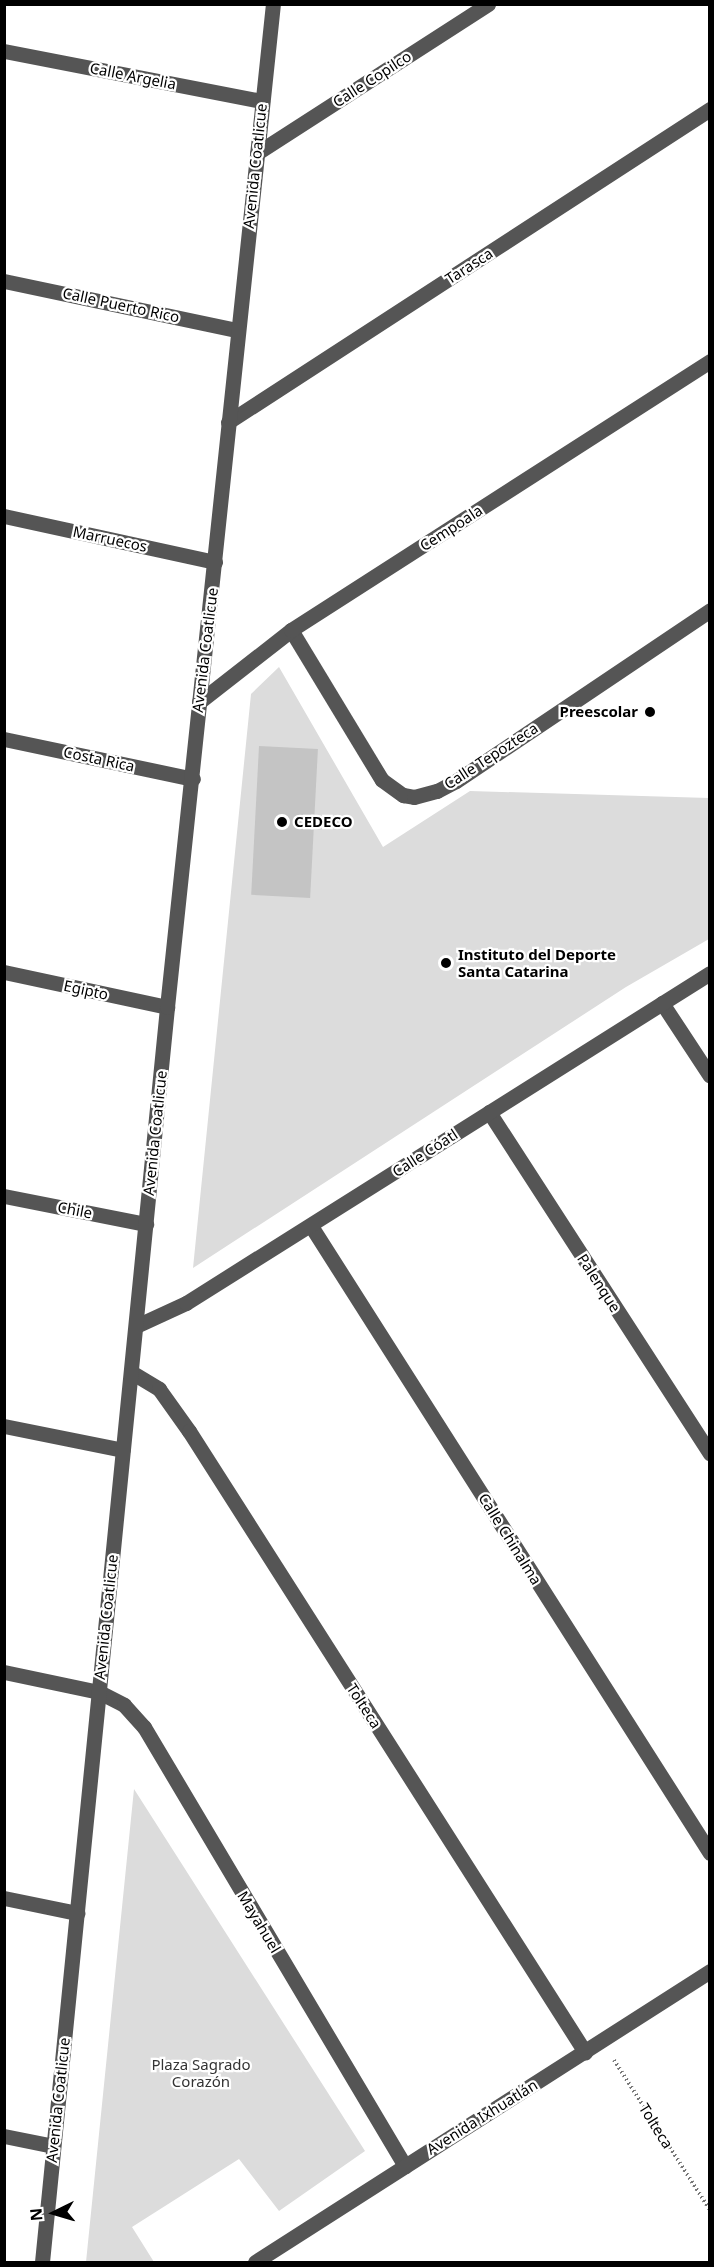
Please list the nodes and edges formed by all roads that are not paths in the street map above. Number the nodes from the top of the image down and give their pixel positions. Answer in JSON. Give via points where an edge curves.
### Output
{"nodes":[{"id":1,"x":273,"y":4,"type":"edge"},
{"id":2,"x":488,"y":4,"type":"edge"},
{"id":3,"x":4,"y":51,"type":"edge"},
{"id":4,"x":262,"y":101,"type":"junction"},
{"id":5,"x":710,"y":109,"type":"edge"},
{"id":6,"x":257,"y":153,"type":"junction"},
{"id":7,"x":4,"y":281,"type":"edge"},
{"id":8,"x":237,"y":330,"type":"junction"},
{"id":9,"x":710,"y":362,"type":"edge"},
{"id":10,"x":228,"y":422,"type":"junction"},
{"id":11,"x":4,"y":516,"type":"edge"},
{"id":12,"x":215,"y":562,"type":"junction"},
{"id":13,"x":710,"y":610,"type":"edge"},
{"id":14,"x":291,"y":630,"type":"junction"},
{"id":15,"x":199,"y":702,"type":"junction"},
{"id":16,"x":4,"y":739,"type":"edge"},
{"id":17,"x":193,"y":779,"type":"junction"},
{"id":18,"x":4,"y":972,"type":"edge"},
{"id":19,"x":710,"y":973,"type":"edge"},
{"id":20,"x":662,"y":1003,"type":"junction"},
{"id":21,"x":167,"y":1007,"type":"junction"},
{"id":22,"x":710,"y":1076,"type":"edge"},
{"id":23,"x":489,"y":1112,"type":"junction"},
{"id":24,"x":4,"y":1196,"type":"edge"},
{"id":25,"x":146,"y":1224,"type":"junction"},
{"id":26,"x":311,"y":1226,"type":"junction"},
{"id":27,"x":136,"y":1326,"type":"junction"},
{"id":28,"x":132,"y":1372,"type":"junction"},
{"id":29,"x":4,"y":1426,"type":"edge"},
{"id":30,"x":123,"y":1450,"type":"junction"},
{"id":31,"x":710,"y":1454,"type":"edge"},
{"id":32,"x":4,"y":1672,"type":"edge"},
{"id":33,"x":99,"y":1692,"type":"junction"},
{"id":34,"x":710,"y":1853,"type":"edge"},
{"id":35,"x":4,"y":1898,"type":"edge"},
{"id":36,"x":77,"y":1913,"type":"junction"},
{"id":37,"x":710,"y":1971,"type":"edge"},
{"id":38,"x":585,"y":2052,"type":"junction"},
{"id":39,"x":4,"y":2136,"type":"edge"},
{"id":40,"x":53,"y":2146,"type":"junction"},
{"id":41,"x":405,"y":2166,"type":"junction"},
{"id":42,"x":42,"y":2262,"type":"edge"},
{"id":43,"x":255,"y":2262,"type":"edge"}],
"edges":[{"from":1,"to":4,"type":"street","name":"Avenida Coatlicue"},
{"from":2,"to":6,"type":"street","name":"Calle Copilco"},
{"from":3,"to":4,"type":"street","name":"Calle Argelia"},
{"from":4,"to":6,"type":"street","name":"Avenida Coatlicue"},
{"from":5,"to":10,"type":"street","name":"Tarasca"},
{"from":6,"to":8,"type":"street","name":"Avenida Coatlicue"},
{"from":7,"to":8,"type":"street","name":"Calle Puerto Rico"},
{"from":8,"to":10,"type":"street","name":"Avenida Coatlicue"},
{"from":9,"to":14,"type":"street","name":"Cempoala"},
{"from":10,"to":12,"type":"street","name":"Avenida Coatlicue"},
{"from":11,"to":12,"type":"street","name":"Marruecos"},
{"from":12,"to":15,"type":"street","name":"Avenida Coatlicue"},
{"from":13,"to":14,"type":"street","name":"Calle Tepozteca","via":[[456,781],[414,797],[403,795],[382,780]]},
{"from":14,"to":15,"type":"street","name":"Cempoala"},
{"from":15,"to":17,"type":"street","name":"Avenida Coatlicue"},
{"from":16,"to":17,"type":"street","name":"Costa Rica"},
{"from":17,"to":21,"type":"street","name":"Avenida Coatlicue"},
{"from":18,"to":21,"type":"street","name":"Egipto"},
{"from":19,"to":20,"type":"street","name":"Calle Cóatl"},
{"from":20,"to":22,"type":"street"},
{"from":20,"to":23,"type":"street","name":"Calle Cóatl"},
{"from":21,"to":25,"type":"street","name":"Avenida Coatlicue"},
{"from":23,"to":26,"type":"street","name":"Calle Cóatl"},
{"from":23,"to":31,"type":"street","name":"Palenque"},
{"from":24,"to":25,"type":"street","name":"Chile"},
{"from":25,"to":27,"type":"street","name":"Avenida Coatlicue"},
{"from":26,"to":27,"type":"street","name":"Calle Cóatl","via":[[186,1303]]},
{"from":26,"to":34,"type":"street","name":"Calle Chinalma"},
{"from":27,"to":28,"type":"street","name":"Avenida Coatlicue"},
{"from":28,"to":30,"type":"street","name":"Avenida Coatlicue"},
{"from":28,"to":38,"type":"street","name":"Tolteca","via":[[159,1389],[189,1431]]},
{"from":29,"to":30,"type":"street"},
{"from":30,"to":33,"type":"street","name":"Avenida Coatlicue"},
{"from":32,"to":33,"type":"street","name":"Mayahuel"},
{"from":33,"to":36,"type":"street","name":"Avenida Coatlicue"},
{"from":33,"to":41,"type":"street","name":"Mayahuel","via":[[124,1705],[144,1727]]},
{"from":35,"to":36,"type":"street"},
{"from":36,"to":40,"type":"street","name":"Avenida Coatlicue"},
{"from":37,"to":38,"type":"street","name":"Avenida Ixhuatlán"},
{"from":38,"to":41,"type":"street","name":"Avenida Ixhuatlán"},
{"from":39,"to":40,"type":"street"},
{"from":40,"to":42,"type":"street","name":"Avenida Coatlicue"},
{"from":41,"to":43,"type":"street","name":"Avenida Ixhuatlán"}]}
